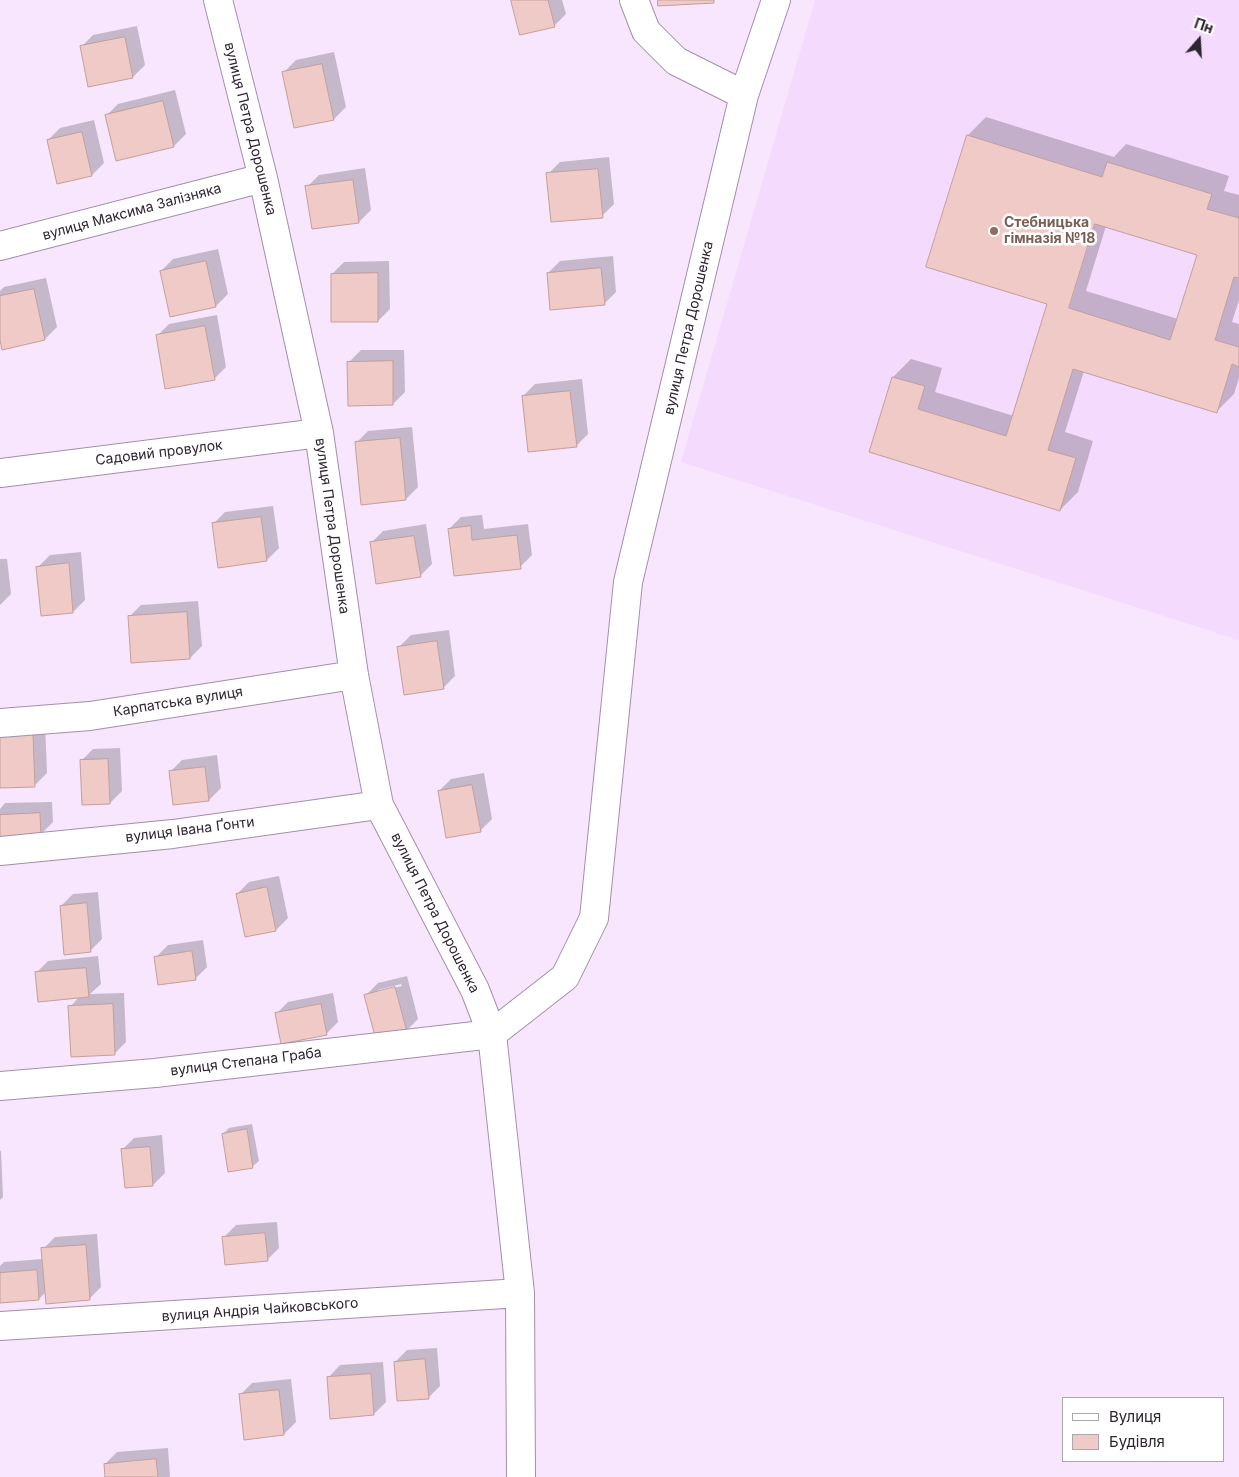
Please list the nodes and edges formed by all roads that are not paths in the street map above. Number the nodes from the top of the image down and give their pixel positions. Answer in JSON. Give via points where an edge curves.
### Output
{"nodes":[{"id":1,"x":218,"y":0,"type":"edge"},
{"id":2,"x":634,"y":0,"type":"edge"},
{"id":3,"x":776,"y":0,"type":"edge"},
{"id":4,"x":744,"y":95,"type":"junction"},
{"id":5,"x":263,"y":178,"type":"junction"},
{"id":6,"x":0,"y":246,"type":"edge"},
{"id":7,"x":319,"y":433,"type":"junction"},
{"id":8,"x":0,"y":473,"type":"edge"},
{"id":9,"x":354,"y":676,"type":"junction"},
{"id":10,"x":0,"y":723,"type":"edge"},
{"id":11,"x":379,"y":805,"type":"junction"},
{"id":12,"x":0,"y":851,"type":"edge"},
{"id":13,"x":492,"y":1034,"type":"junction"},
{"id":14,"x":0,"y":1086,"type":"edge"},
{"id":15,"x":520,"y":1293,"type":"junction"},
{"id":16,"x":0,"y":1326,"type":"edge"},
{"id":17,"x":521,"y":1477,"type":"edge"}],
"edges":[{"from":1,"to":5,"type":"street","name":"вулиця Петра Дорошенка"},
{"from":2,"to":4,"type":"street","via":[[646,31],[676,61]]},
{"from":3,"to":4,"type":"street","name":"вулиця Петра Дорошенка"},
{"from":4,"to":13,"type":"street","name":"вулиця Петра Дорошенка","via":[[628,582],[594,918],[565,977]]},
{"from":5,"to":6,"type":"street","name":"вулиця Максима Залізняка"},
{"from":5,"to":7,"type":"street","name":"вулиця Петра Дорошенка"},
{"from":7,"to":8,"type":"street","name":"Садовий провулок"},
{"from":7,"to":9,"type":"street","name":"вулиця Петра Дорошенка"},
{"from":9,"to":10,"type":"street","name":"Карпатська вулиця","via":[[90,716]]},
{"from":9,"to":11,"type":"street","name":"вулиця Петра Дорошенка"},
{"from":11,"to":12,"type":"street","name":"вулиця Івана Ґонти","via":[[173,834]]},
{"from":11,"to":13,"type":"street","name":"вулиця Петра Дорошенка","via":[[475,990]]},
{"from":13,"to":14,"type":"street","name":"вулиця Степана Граба","via":[[155,1073]]},
{"from":13,"to":15,"type":"street","name":"вулиця Петра Дорошенка"},
{"from":15,"to":16,"type":"street","name":"вулиця Андрія Чайковського"},
{"from":15,"to":17,"type":"street","name":"вулиця Петра Дорошенка"}]}
